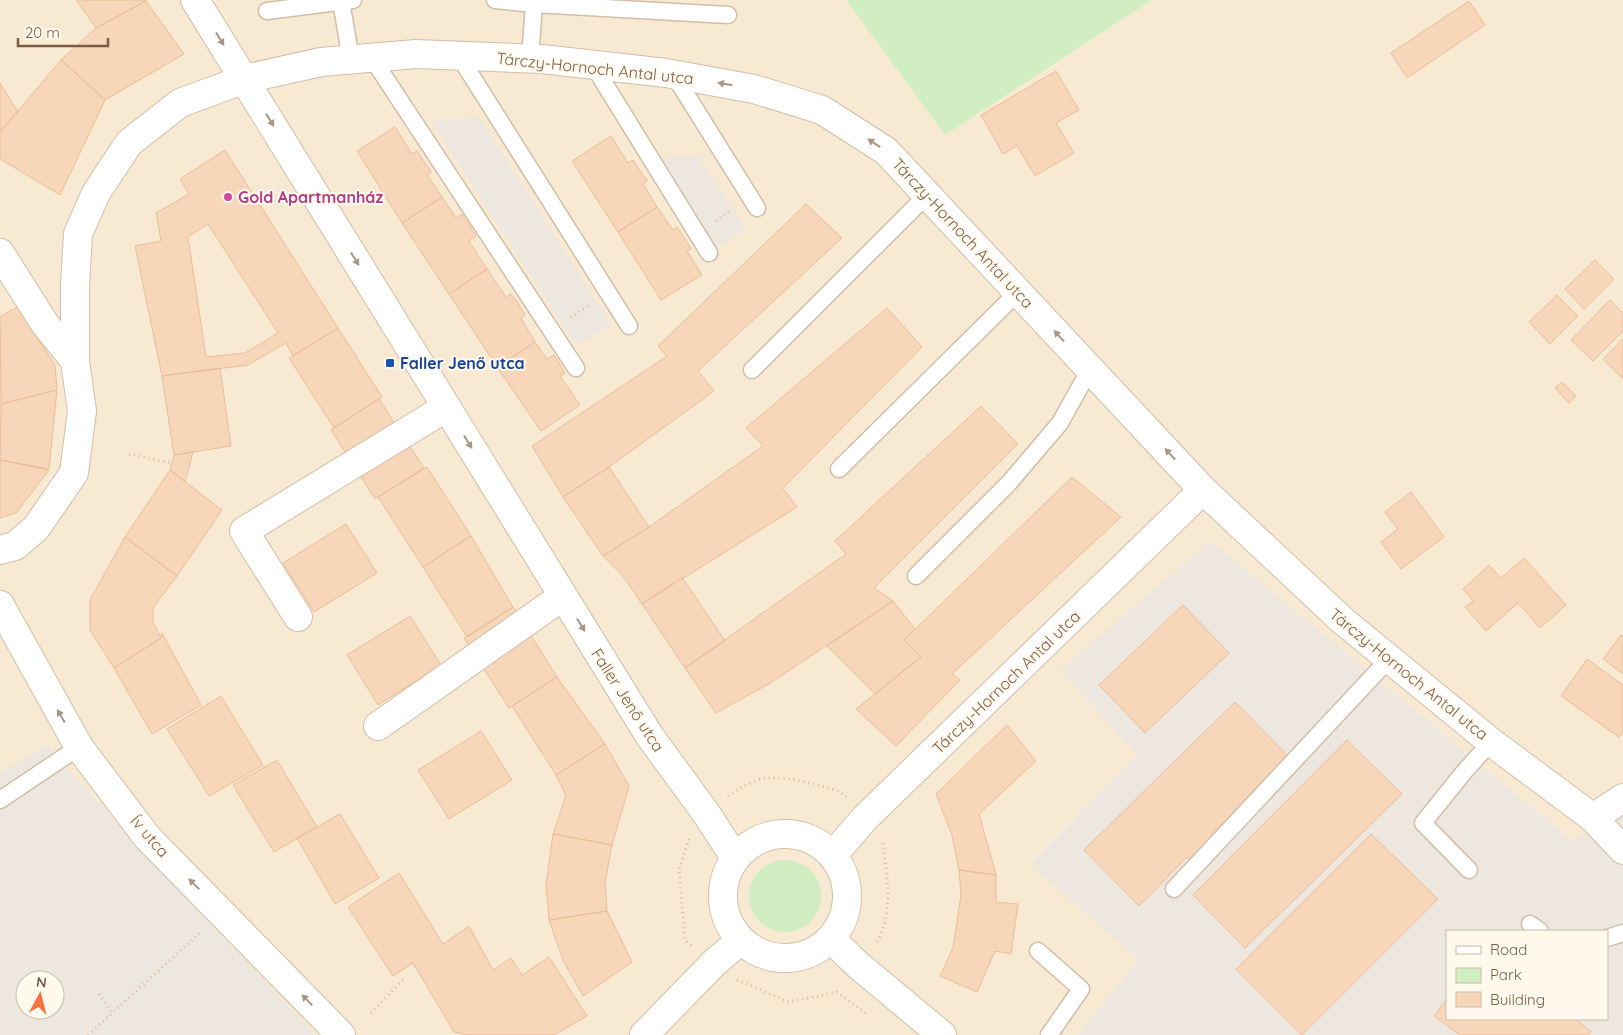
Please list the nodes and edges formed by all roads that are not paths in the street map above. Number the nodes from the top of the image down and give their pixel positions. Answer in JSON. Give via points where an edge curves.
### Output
{"nodes":[{"id":1,"x":195,"y":0,"type":"edge"},
{"id":2,"x":347,"y":0,"type":"edge"},
{"id":3,"x":495,"y":0,"type":"edge"},
{"id":4,"x":534,"y":4,"type":"junction"},
{"id":5,"x":266,"y":11,"type":"dead end"},
{"id":6,"x":728,"y":15,"type":"dead end"},
{"id":7,"x":459,"y":56,"type":"junction"},
{"id":8,"x":362,"y":59,"type":"junction"},
{"id":9,"x":530,"y":59,"type":"junction"},
{"id":10,"x":593,"y":65,"type":"junction"},
{"id":11,"x":674,"y":75,"type":"junction"},
{"id":12,"x":245,"y":79,"type":"junction"},
{"id":13,"x":927,"y":195,"type":"junction"},
{"id":14,"x":754,"y":202,"type":"road end"},
{"id":15,"x":0,"y":253,"type":"edge"},
{"id":16,"x":709,"y":253,"type":"dead end"},
{"id":17,"x":1018,"y":292,"type":"junction"},
{"id":18,"x":629,"y":326,"type":"dead end"},
{"id":19,"x":75,"y":361,"type":"junction"},
{"id":20,"x":576,"y":368,"type":"dead end"},
{"id":21,"x":1090,"y":369,"type":"junction"},
{"id":22,"x":752,"y":370,"type":"dead end"},
{"id":23,"x":447,"y":407,"type":"junction"},
{"id":24,"x":839,"y":468,"type":"dead end"},
{"id":25,"x":1203,"y":490,"type":"junction"},
{"id":26,"x":0,"y":550,"type":"edge"},
{"id":27,"x":916,"y":576,"type":"dead end"},
{"id":28,"x":563,"y":596,"type":"junction"},
{"id":29,"x":0,"y":606,"type":"edge"},
{"id":30,"x":298,"y":617,"type":"dead end"},
{"id":31,"x":1389,"y":659,"type":"junction"},
{"id":32,"x":378,"y":726,"type":"dead end"},
{"id":33,"x":1492,"y":742,"type":"junction"},
{"id":34,"x":79,"y":747,"type":"junction"},
{"id":35,"x":1623,"y":798,"type":"edge"},
{"id":36,"x":0,"y":800,"type":"edge"},
{"id":37,"x":1593,"y":818,"type":"junction"},
{"id":38,"x":1623,"y":850,"type":"edge"},
{"id":39,"x":833,"y":855,"type":"junction"},
{"id":40,"x":735,"y":858,"type":"junction"},
{"id":41,"x":1469,"y":870,"type":"dead end"},
{"id":42,"x":1174,"y":889,"type":"dead end"},
{"id":43,"x":1623,"y":933,"type":"edge"},
{"id":44,"x":1608,"y":938,"type":"edge"},
{"id":45,"x":831,"y":939,"type":"junction"},
{"id":46,"x":740,"y":940,"type":"junction"},
{"id":47,"x":1038,"y":951,"type":"dead end"},
{"id":48,"x":341,"y":1035,"type":"edge"},
{"id":49,"x":644,"y":1035,"type":"edge"},
{"id":50,"x":942,"y":1035,"type":"edge"},
{"id":51,"x":1049,"y":1035,"type":"edge"}],
"edges":[{"from":1,"to":12,"type":"street","name":"Faller Jenő utca","one_way":true},
{"from":2,"to":5,"type":"lane"},
{"from":2,"to":8,"type":"lane"},
{"from":3,"to":4,"type":"lane"},
{"from":4,"to":6,"type":"lane"},
{"from":4,"to":9,"type":"lane"},
{"from":7,"to":8,"type":"street","name":"Tárczy-Hornoch Antal utca","via":[[416,54]]},
{"from":7,"to":9,"type":"street","name":"Tárczy-Hornoch Antal utca"},
{"from":7,"to":18,"type":"lane"},
{"from":8,"to":12,"type":"street","name":"Tárczy-Hornoch Antal utca","via":[[321,62]]},
{"from":8,"to":20,"type":"lane"},
{"from":9,"to":10,"type":"street","name":"Tárczy-Hornoch Antal utca"},
{"from":10,"to":11,"type":"street","name":"Tárczy-Hornoch Antal utca"},
{"from":10,"to":16,"type":"lane"},
{"from":13,"to":11,"type":"street","name":"Tárczy-Hornoch Antal utca","one_way":true,"via":[[886,152],[822,110],[754,89]]},
{"from":11,"to":14,"type":"lane"},
{"from":12,"to":19,"type":"street","name":"Tárczy-Hornoch Antal utca","via":[[180,104],[129,143],[96,193],[78,234],[74,286]]},
{"from":12,"to":23,"type":"street","name":"Faller Jenő utca","one_way":true},
{"from":13,"to":17,"type":"street","name":"Tárczy-Hornoch Antal utca"},
{"from":13,"to":22,"type":"lane"},
{"from":15,"to":19,"type":"street","via":[[45,324]]},
{"from":21,"to":17,"type":"street","name":"Tárczy-Hornoch Antal utca","one_way":true},
{"from":17,"to":24,"type":"lane"},
{"from":19,"to":26,"type":"street","name":"Tárczy-Hornoch Antal utca","via":[[82,411],[74,473],[36,528],[15,546]]},
{"from":25,"to":21,"type":"street","name":"Tárczy-Hornoch Antal utca","one_way":true},
{"from":21,"to":27,"type":"lane","via":[[1060,423],[1009,483]]},
{"from":23,"to":28,"type":"street","name":"Faller Jenő utca","one_way":true},
{"from":23,"to":30,"type":"street","via":[[244,531]]},
{"from":25,"to":31,"type":"street","name":"Tárczy-Hornoch Antal utca","via":[[1343,621]]},
{"from":25,"to":39,"type":"street","name":"Tárczy-Hornoch Antal utca","via":[[865,818]]},
{"from":28,"to":32,"type":"street"},
{"from":28,"to":40,"type":"street","name":"Faller Jenő utca","one_way":true,"via":[[648,735]]},
{"from":34,"to":29,"type":"street","name":"Ív utca","one_way":true},
{"from":31,"to":33,"type":"street","name":"Tárczy-Hornoch Antal utca"},
{"from":31,"to":42,"type":"lane"},
{"from":33,"to":37,"type":"street","name":"Tárczy-Hornoch Antal utca"},
{"from":33,"to":41,"type":"lane","via":[[1424,823]]},
{"from":34,"to":36,"type":"lane"},
{"from":48,"to":34,"type":"street","name":"Ív utca","one_way":true,"via":[[147,837]]},
{"from":35,"to":37,"type":"street"},
{"from":37,"to":38,"type":"street","name":"Tárczy-Hornoch Antal utca"},
{"from":39,"to":40,"type":"street","via":[[819,843],[784,833],[766,836]]},
{"from":39,"to":45,"type":"street","via":[[848,888],[842,924]]},
{"from":40,"to":46,"type":"street","via":[[726,873],[723,909]]},
{"from":43,"to":44,"type":"lane"},
{"from":45,"to":46,"type":"street","via":[[815,951],[796,958],[776,958],[757,952]]},
{"from":45,"to":50,"type":"street"},
{"from":46,"to":49,"type":"street","via":[[714,962]]},
{"from":47,"to":51,"type":"lane","via":[[1081,989]]}]}
